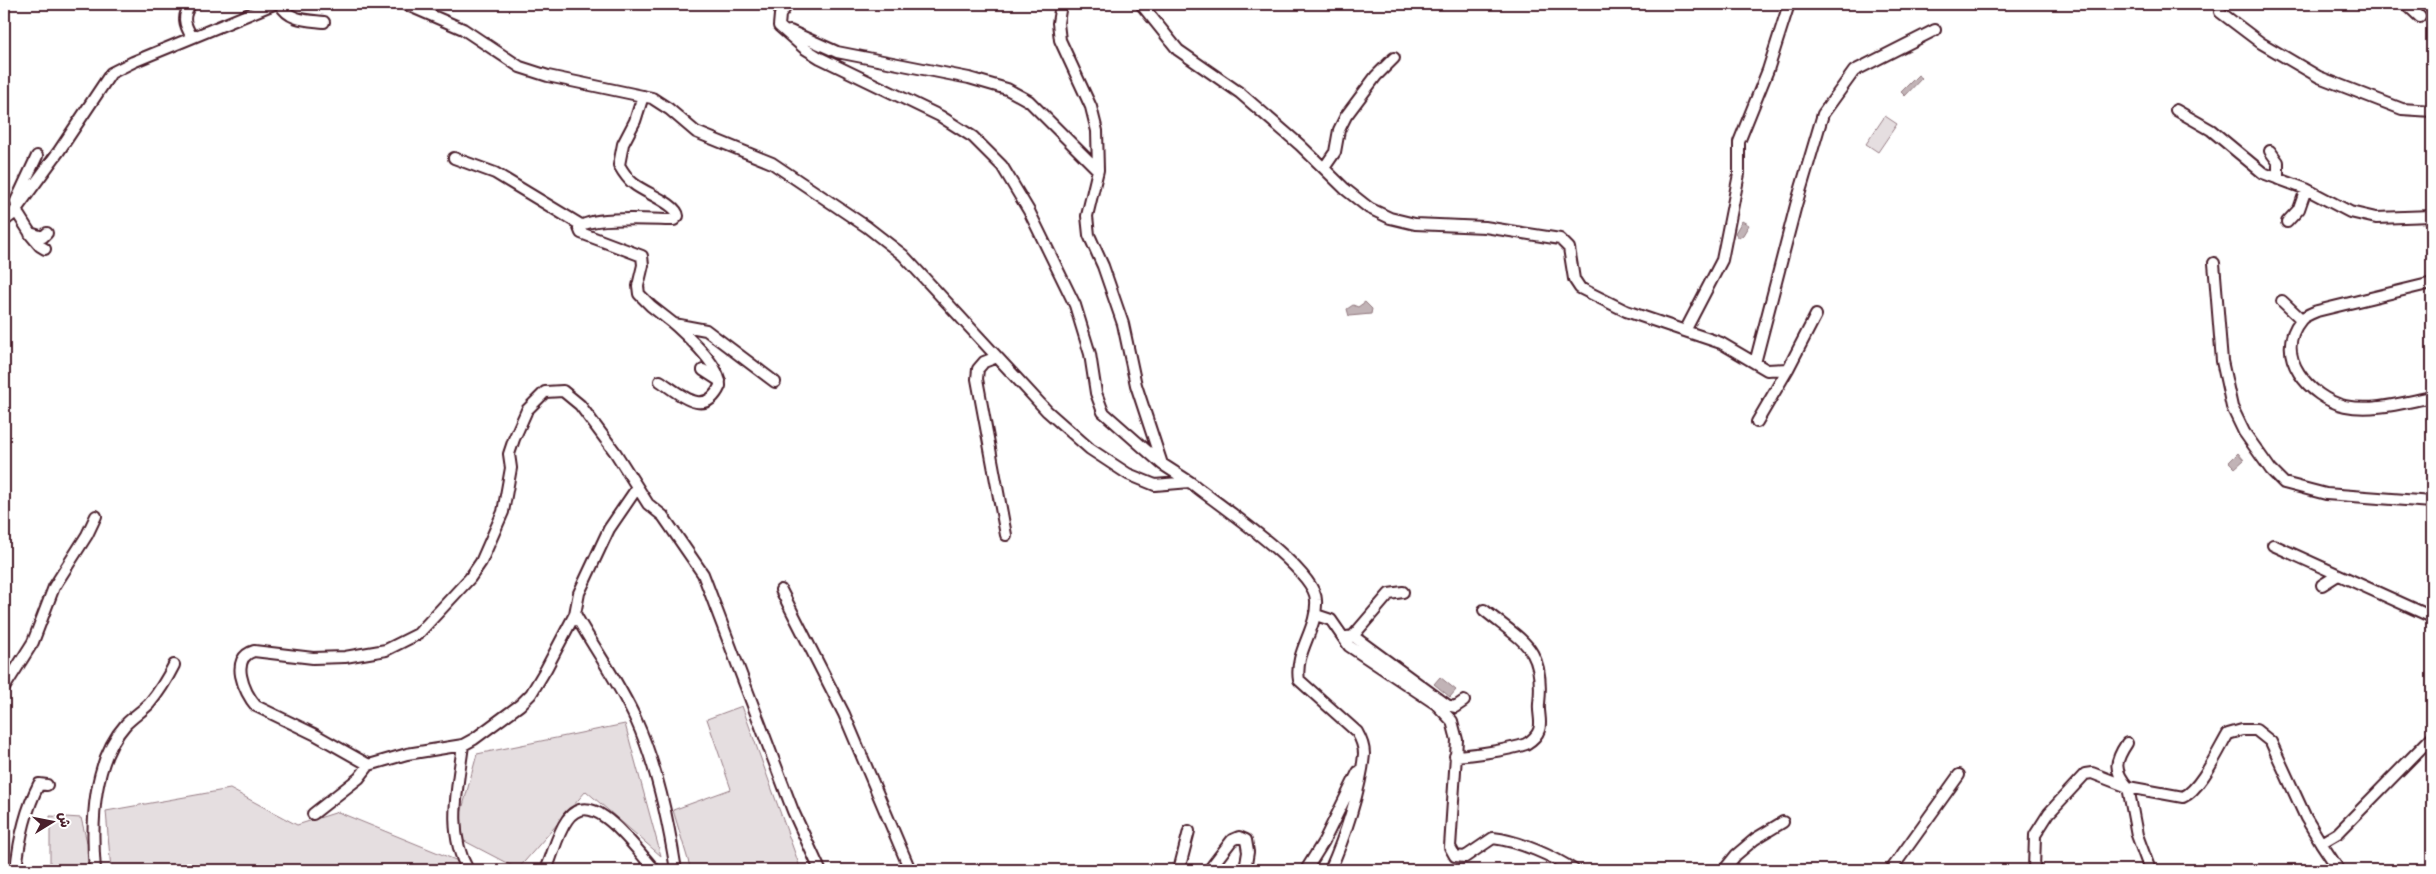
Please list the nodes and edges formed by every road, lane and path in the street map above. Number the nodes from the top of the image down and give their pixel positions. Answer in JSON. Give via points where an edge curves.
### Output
{"nodes":[{"id":1,"x":191,"y":4,"type":"edge"},
{"id":2,"x":274,"y":4,"type":"edge"},
{"id":3,"x":280,"y":4,"type":"edge"},
{"id":4,"x":405,"y":4,"type":"edge"},
{"id":5,"x":788,"y":4,"type":"edge"},
{"id":6,"x":1060,"y":4,"type":"edge"},
{"id":7,"x":1141,"y":4,"type":"edge"},
{"id":8,"x":1789,"y":4,"type":"edge"},
{"id":9,"x":2406,"y":4,"type":"edge"},
{"id":10,"x":2220,"y":12,"type":"dead end"},
{"id":11,"x":2420,"y":16,"type":"dead end"},
{"id":12,"x":324,"y":22,"type":"dead end"},
{"id":13,"x":780,"y":26,"type":"junction"},
{"id":14,"x":1935,"y":30,"type":"dead end"},
{"id":15,"x":192,"y":37,"type":"junction"},
{"id":16,"x":1394,"y":58,"type":"dead end"},
{"id":17,"x":643,"y":96,"type":"junction"},
{"id":18,"x":2176,"y":110,"type":"dead end"},
{"id":19,"x":2432,"y":111,"type":"edge"},
{"id":20,"x":2270,"y":151,"type":"dead end"},
{"id":21,"x":37,"y":156,"type":"dead end"},
{"id":22,"x":454,"y":158,"type":"dead end"},
{"id":23,"x":1324,"y":168,"type":"junction"},
{"id":24,"x":1098,"y":170,"type":"junction"},
{"id":25,"x":2278,"y":179,"type":"junction"},
{"id":26,"x":2306,"y":189,"type":"junction"},
{"id":27,"x":16,"y":209,"type":"junction"},
{"id":28,"x":2432,"y":216,"type":"edge"},
{"id":29,"x":4,"y":221,"type":"edge"},
{"id":30,"x":2287,"y":222,"type":"dead end"},
{"id":31,"x":581,"y":224,"type":"junction"},
{"id":32,"x":30,"y":233,"type":"junction"},
{"id":33,"x":47,"y":233,"type":"dead end"},
{"id":34,"x":45,"y":249,"type":"dead end"},
{"id":35,"x":2214,"y":263,"type":"dead end"},
{"id":36,"x":2432,"y":283,"type":"edge"},
{"id":37,"x":2282,"y":302,"type":"dead end"},
{"id":38,"x":1816,"y":315,"type":"dead end"},
{"id":39,"x":2302,"y":319,"type":"junction"},
{"id":40,"x":674,"y":324,"type":"junction"},
{"id":41,"x":1685,"y":331,"type":"junction"},
{"id":42,"x":997,"y":357,"type":"junction"},
{"id":43,"x":1755,"y":363,"type":"junction"},
{"id":44,"x":1788,"y":369,"type":"junction"},
{"id":45,"x":703,"y":370,"type":"dead end"},
{"id":46,"x":660,"y":381,"type":"dead end"},
{"id":47,"x":720,"y":381,"type":"junction"},
{"id":48,"x":775,"y":382,"type":"dead end"},
{"id":49,"x":2432,"y":397,"type":"edge"},
{"id":50,"x":1756,"y":422,"type":"dead end"},
{"id":51,"x":1162,"y":464,"type":"junction"},
{"id":52,"x":1190,"y":482,"type":"junction"},
{"id":53,"x":637,"y":488,"type":"junction"},
{"id":54,"x":2432,"y":502,"type":"edge"},
{"id":55,"x":96,"y":516,"type":"dead end"},
{"id":56,"x":1006,"y":535,"type":"dead end"},
{"id":57,"x":2273,"y":545,"type":"dead end"},
{"id":58,"x":2338,"y":575,"type":"junction"},
{"id":59,"x":2322,"y":584,"type":"dead end"},
{"id":60,"x":781,"y":590,"type":"dead end"},
{"id":61,"x":1403,"y":592,"type":"dead end"},
{"id":62,"x":1484,"y":610,"type":"dead end"},
{"id":63,"x":575,"y":614,"type":"junction"},
{"id":64,"x":1316,"y":615,"type":"junction"},
{"id":65,"x":2432,"y":618,"type":"edge"},
{"id":66,"x":1342,"y":635,"type":"junction"},
{"id":67,"x":1354,"y":636,"type":"junction"},
{"id":68,"x":174,"y":665,"type":"dead end"},
{"id":69,"x":4,"y":688,"type":"edge"},
{"id":70,"x":1464,"y":700,"type":"dead end"},
{"id":71,"x":2432,"y":737,"type":"edge"},
{"id":72,"x":2127,"y":743,"type":"dead end"},
{"id":73,"x":463,"y":744,"type":"junction"},
{"id":74,"x":1455,"y":756,"type":"junction"},
{"id":75,"x":369,"y":765,"type":"junction"},
{"id":76,"x":1360,"y":769,"type":"junction"},
{"id":77,"x":1959,"y":775,"type":"dead end"},
{"id":78,"x":47,"y":785,"type":"dead end"},
{"id":79,"x":2128,"y":787,"type":"junction"},
{"id":80,"x":313,"y":814,"type":"dead end"},
{"id":81,"x":1783,"y":822,"type":"dead end"},
{"id":82,"x":1189,"y":831,"type":"dead end"},
{"id":83,"x":2321,"y":843,"type":"junction"},
{"id":84,"x":16,"y":870,"type":"edge"},
{"id":85,"x":95,"y":870,"type":"edge"},
{"id":86,"x":468,"y":870,"type":"edge"},
{"id":87,"x":546,"y":870,"type":"edge"},
{"id":88,"x":655,"y":870,"type":"edge"},
{"id":89,"x":676,"y":870,"type":"edge"},
{"id":90,"x":820,"y":870,"type":"edge"},
{"id":91,"x":910,"y":870,"type":"edge"},
{"id":92,"x":1179,"y":870,"type":"edge"},
{"id":93,"x":1210,"y":870,"type":"edge"},
{"id":94,"x":1245,"y":870,"type":"edge"},
{"id":95,"x":1306,"y":870,"type":"edge"},
{"id":96,"x":1330,"y":870,"type":"edge"},
{"id":97,"x":1574,"y":870,"type":"edge"},
{"id":98,"x":1724,"y":870,"type":"edge"},
{"id":99,"x":1891,"y":870,"type":"edge"},
{"id":100,"x":2034,"y":870,"type":"edge"},
{"id":101,"x":2150,"y":870,"type":"edge"},
{"id":102,"x":2339,"y":870,"type":"edge"}],
"edges":[{"from":1,"to":15,"type":"street","via":[[184,18]]},
{"from":2,"to":15,"type":"street"},
{"from":3,"to":12,"type":"street","via":[[296,19]]},
{"from":4,"to":17,"type":"street","via":[[463,30],[528,70]]},
{"from":5,"to":13,"type":"street","via":[[780,16]]},
{"from":6,"to":24,"type":"street","via":[[1060,40],[1092,112],[1097,132]]},
{"from":7,"to":23,"type":"street","via":[[1178,50],[1240,92]]},
{"from":8,"to":41,"type":"street","via":[[1740,142],[1738,174],[1722,260]]},
{"from":9,"to":11,"type":"street"},
{"from":10,"to":19,"type":"street","via":[[2261,43],[2319,77],[2402,110]]},
{"from":13,"to":24,"type":"street","via":[[837,52],[969,78],[1007,89],[1029,102]]},
{"from":13,"to":51,"type":"street","via":[[820,58],[940,116],[972,137],[1002,166],[1029,211],[1075,305],[1103,412]]},
{"from":14,"to":43,"type":"street","via":[[1854,71],[1824,114],[1796,205]]},
{"from":15,"to":27,"type":"street","via":[[111,74]]},
{"from":16,"to":23,"type":"street","via":[[1346,116],[1339,130],[1335,152]]},
{"from":17,"to":31,"type":"street","via":[[623,144],[619,165],[630,181],[672,206],[678,211],[678,216],[674,220]]},
{"from":17,"to":42,"type":"street","via":[[658,101],[696,132],[772,163],[867,227],[903,254]]},
{"from":18,"to":25,"type":"street","via":[[2211,130],[2263,173]]},
{"from":20,"to":25,"type":"street","via":[[2278,162]]},
{"from":21,"to":27,"type":"street","via":[[16,201]]},
{"from":22,"to":31,"type":"street","via":[[495,173]]},
{"from":23,"to":41,"type":"street","via":[[1359,200],[1379,214],[1396,220],[1485,227],[1560,239],[1569,248],[1574,279],[1580,288],[1626,311]]},
{"from":24,"to":51,"type":"street","via":[[1087,216],[1089,234],[1123,324],[1136,385]]},
{"from":25,"to":26,"type":"street"},
{"from":26,"to":28,"type":"street","via":[[2350,212],[2376,218]]},
{"from":26,"to":30,"type":"street","via":[[2299,209]]},
{"from":27,"to":29,"type":"street"},
{"from":27,"to":32,"type":"street"},
{"from":31,"to":40,"type":"street","via":[[581,233],[642,256],[639,294]]},
{"from":32,"to":33,"type":"street","via":[[43,237]]},
{"from":32,"to":34,"type":"street"},
{"from":35,"to":54,"type":"street","via":[[2222,361],[2232,407],[2244,432],[2271,470],[2284,483],[2326,494]]},
{"from":36,"to":39,"type":"street","via":[[2317,311]]},
{"from":37,"to":39,"type":"street"},
{"from":38,"to":44,"type":"street"},
{"from":39,"to":49,"type":"street","via":[[2293,332],[2291,350],[2296,371],[2326,398],[2345,406],[2367,407]]},
{"from":40,"to":47,"type":"street","via":[[716,369]]},
{"from":40,"to":48,"type":"street","via":[[706,330]]},
{"from":41,"to":43,"type":"street","via":[[1721,343]]},
{"from":42,"to":52,"type":"street","via":[[1061,424],[1111,463],[1155,485]]},
{"from":42,"to":56,"type":"street","via":[[984,362],[978,369],[978,380]]},
{"from":43,"to":44,"type":"street","via":[[1767,370]]},
{"from":44,"to":50,"type":"street"},
{"from":45,"to":47,"type":"street"},
{"from":46,"to":47,"type":"street","via":[[689,401],[698,403],[713,396]]},
{"from":51,"to":52,"type":"street"},
{"from":52,"to":64,"type":"street","via":[[1294,563],[1314,590]]},
{"from":53,"to":63,"type":"street","via":[[609,528],[580,593]]},
{"from":53,"to":75,"type":"street","via":[[615,452],[574,398],[563,391],[545,392],[527,410],[514,439],[509,454],[511,468],[503,512],[481,562],[418,634],[403,643],[367,654],[313,658],[254,651],[242,658],[239,664],[241,674],[256,706]]},
{"from":53,"to":90,"type":"street","via":[[648,504],[663,516],[703,574],[793,811]]},
{"from":55,"to":69,"type":"street","via":[[54,587],[33,642]]},
{"from":57,"to":58,"type":"street"},
{"from":58,"to":59,"type":"street"},
{"from":58,"to":65,"type":"street"},
{"from":60,"to":91,"type":"street","via":[[844,714]]},
{"from":61,"to":67,"type":"street","via":[[1389,594],[1382,600]]},
{"from":62,"to":74,"type":"street","via":[[1530,648],[1537,661],[1542,680],[1541,724],[1539,731],[1527,743]]},
{"from":63,"to":73,"type":"street","via":[[531,694],[510,713]]},
{"from":63,"to":89,"type":"street","via":[[608,666],[642,735],[660,794]]},
{"from":64,"to":66,"type":"street","via":[[1331,620]]},
{"from":64,"to":76,"type":"street","via":[[1297,669],[1299,680],[1357,732],[1364,754]]},
{"from":66,"to":67,"type":"street"},
{"from":66,"to":74,"type":"street","via":[[1349,646],[1447,714],[1457,740]]},
{"from":67,"to":70,"type":"street","via":[[1447,705],[1455,707]]},
{"from":68,"to":85,"type":"street","via":[[157,694],[125,725],[109,750],[96,802],[93,828]]},
{"from":71,"to":83,"type":"street","via":[[2338,833]]},
{"from":72,"to":79,"type":"street","via":[[2118,756],[2117,770]]},
{"from":73,"to":75,"type":"street"},
{"from":73,"to":86,"type":"street","via":[[454,820],[459,850]]},
{"from":74,"to":97,"type":"street","via":[[1450,848],[1455,856],[1465,857],[1493,838],[1517,843]]},
{"from":75,"to":80,"type":"street","via":[[359,778]]},
{"from":76,"to":95,"type":"street"},
{"from":76,"to":96,"type":"street","via":[[1358,786]]},
{"from":77,"to":99,"type":"street"},
{"from":78,"to":84,"type":"street","via":[[39,784],[33,796],[20,835]]},
{"from":79,"to":83,"type":"street","via":[[2183,797],[2190,794],[2228,734],[2256,730],[2271,742]]},
{"from":79,"to":100,"type":"street","via":[[2092,773],[2084,774],[2049,813],[2035,835]]},
{"from":79,"to":101,"type":"street","via":[[2137,835]]},
{"from":81,"to":98,"type":"street","via":[[1755,839]]},
{"from":82,"to":92,"type":"street"},
{"from":83,"to":102,"type":"street"},
{"from":87,"to":88,"type":"street","via":[[567,819],[574,812],[591,809],[612,822]]},
{"from":93,"to":94,"type":"street","via":[[1232,840],[1239,837],[1246,840]]}]}
